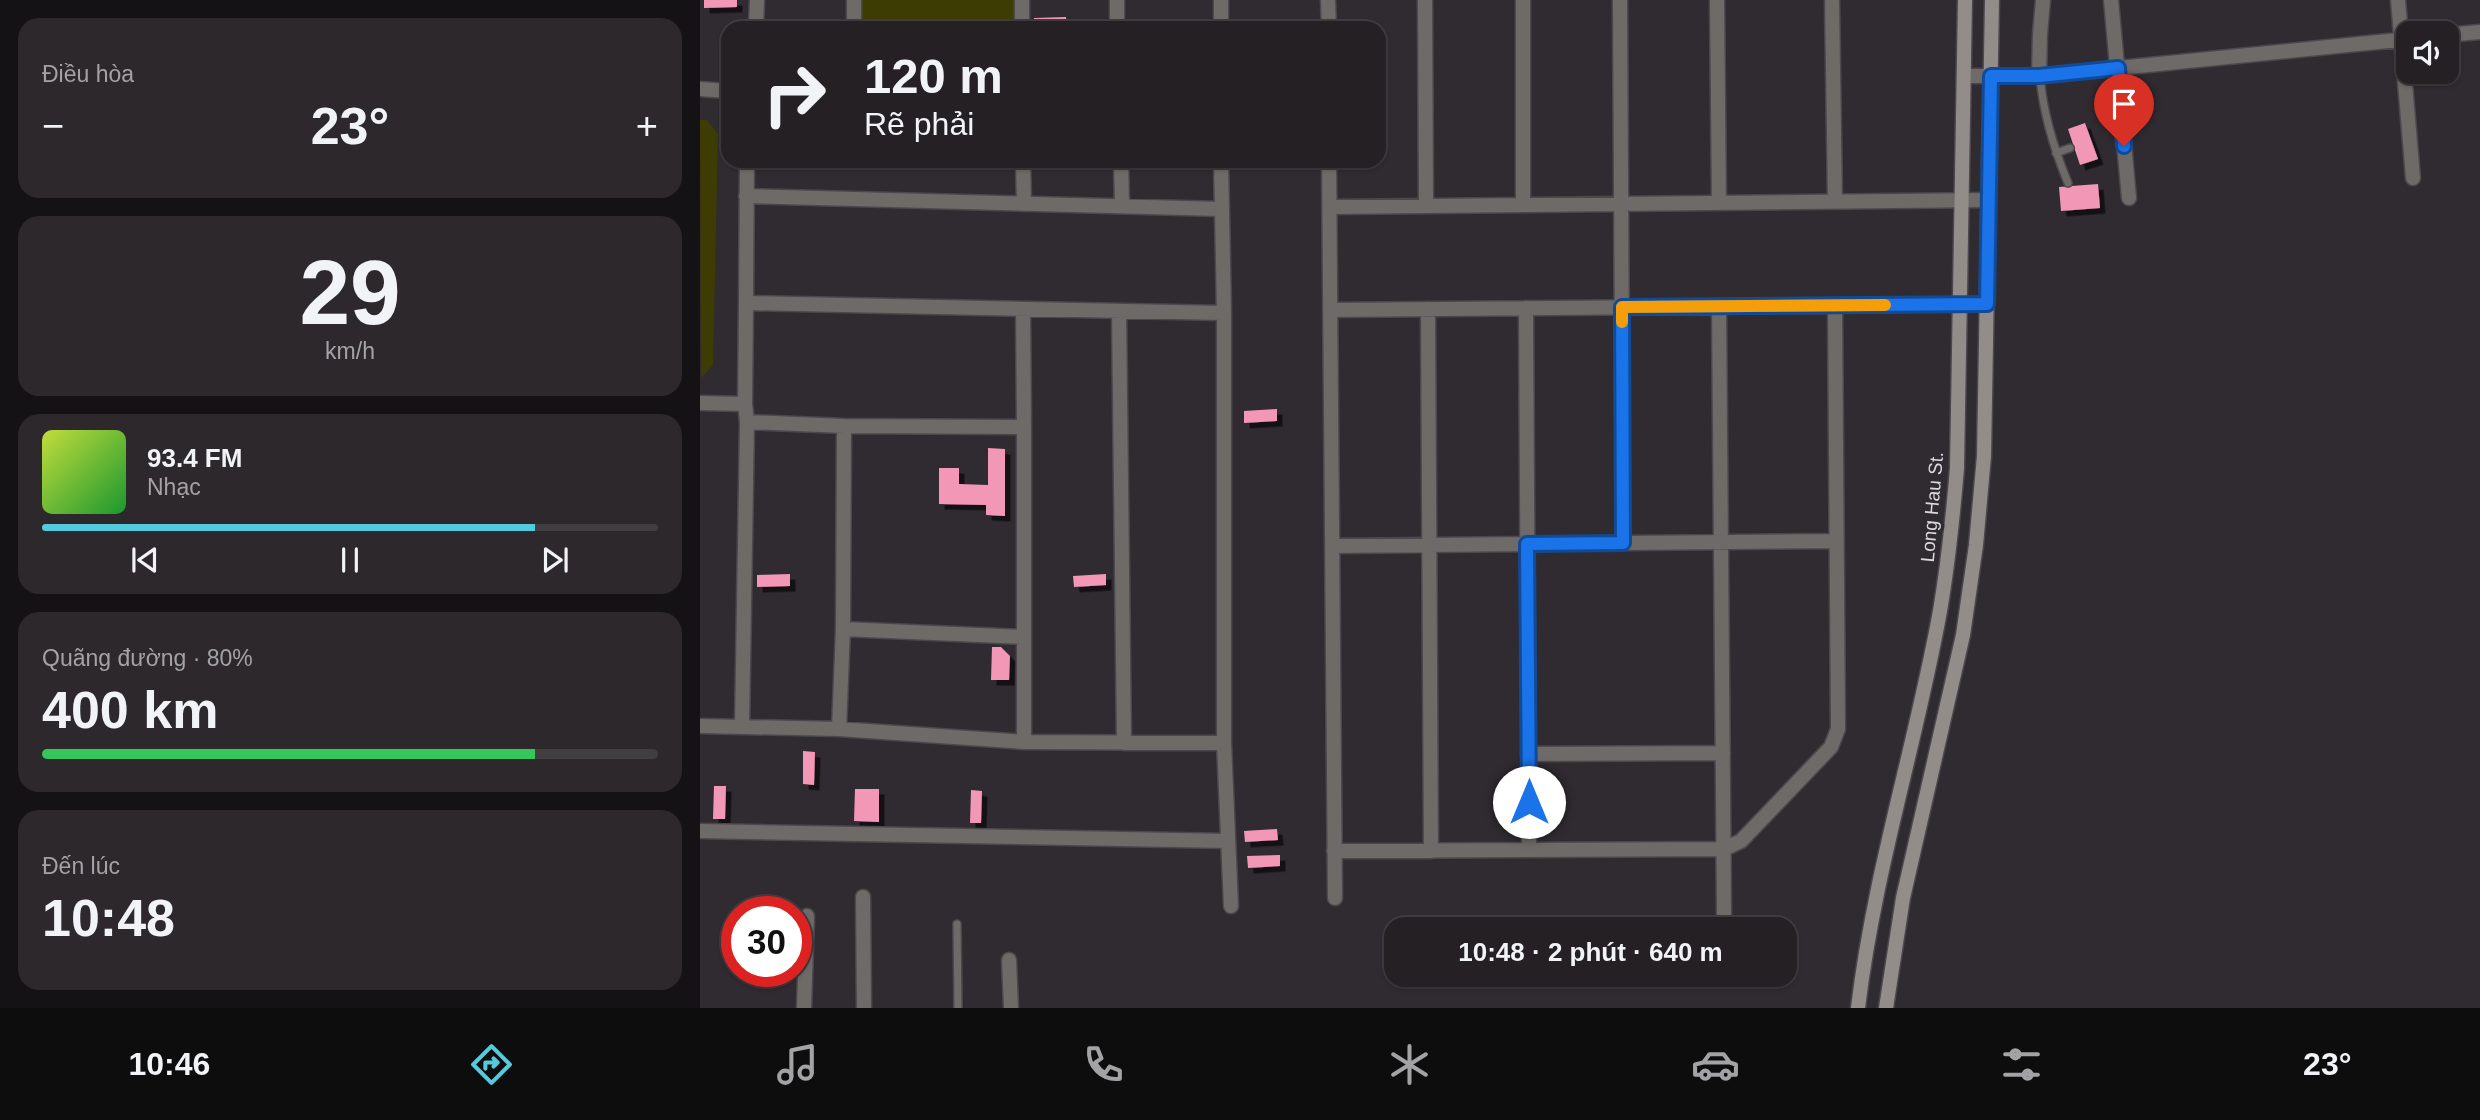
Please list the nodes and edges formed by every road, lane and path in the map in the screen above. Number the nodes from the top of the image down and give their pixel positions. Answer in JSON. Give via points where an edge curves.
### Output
{"nodes":[{"id":1,"x":757,"y":0,"type":"edge"},
{"id":2,"x":854,"y":0,"type":"edge"},
{"id":3,"x":1022,"y":0,"type":"edge"},
{"id":4,"x":1117,"y":0,"type":"edge"},
{"id":5,"x":1221,"y":0,"type":"edge"},
{"id":6,"x":1328,"y":0,"type":"edge"},
{"id":7,"x":1425,"y":0,"type":"edge"},
{"id":8,"x":1523,"y":0,"type":"edge"},
{"id":9,"x":1620,"y":0,"type":"edge"},
{"id":10,"x":1717,"y":0,"type":"edge"},
{"id":11,"x":1832,"y":0,"type":"edge"},
{"id":12,"x":1965,"y":0,"type":"edge"},
{"id":13,"x":1992,"y":0,"type":"edge"},
{"id":14,"x":2043,"y":0,"type":"edge"},
{"id":15,"x":2111,"y":0,"type":"edge"},
{"id":16,"x":2398,"y":0,"type":"edge"},
{"id":17,"x":756,"y":21,"type":"edge"},
{"id":18,"x":854,"y":21,"type":"edge"},
{"id":19,"x":1022,"y":21,"type":"edge"},
{"id":20,"x":1117,"y":21,"type":"edge"},
{"id":21,"x":1221,"y":21,"type":"edge"},
{"id":22,"x":1329,"y":21,"type":"edge"},
{"id":23,"x":2402,"y":21,"type":"edge"},
{"id":24,"x":2480,"y":32,"type":"edge"},
{"id":25,"x":2459,"y":34,"type":"edge"},
{"id":26,"x":2396,"y":40,"type":"edge"},
{"id":27,"x":2118,"y":68,"type":"junction"},
{"id":28,"x":1964,"y":76,"type":"junction"},
{"id":29,"x":1991,"y":76,"type":"junction"},
{"id":30,"x":2039,"y":76,"type":"junction"},
{"id":31,"x":2408,"y":84,"type":"edge"},
{"id":32,"x":700,"y":89,"type":"edge"},
{"id":33,"x":721,"y":90,"type":"edge"},
{"id":34,"x":2070,"y":148,"type":"dead end"},
{"id":35,"x":2056,"y":153,"type":"junction"},
{"id":36,"x":747,"y":168,"type":"edge"},
{"id":37,"x":1023,"y":168,"type":"edge"},
{"id":38,"x":1121,"y":168,"type":"edge"},
{"id":39,"x":1221,"y":168,"type":"edge"},
{"id":40,"x":1329,"y":168,"type":"edge"},
{"id":41,"x":2413,"y":178,"type":"dead end"},
{"id":42,"x":2068,"y":183,"type":"dead end"},
{"id":43,"x":746,"y":196,"type":"junction"},
{"id":44,"x":2129,"y":198,"type":"dead end"},
{"id":45,"x":1961,"y":200,"type":"junction"},
{"id":46,"x":1989,"y":200,"type":"junction"},
{"id":47,"x":1835,"y":202,"type":"junction"},
{"id":48,"x":1719,"y":203,"type":"junction"},
{"id":49,"x":1024,"y":204,"type":"junction"},
{"id":50,"x":1621,"y":204,"type":"junction"},
{"id":51,"x":1122,"y":205,"type":"junction"},
{"id":52,"x":1523,"y":205,"type":"junction"},
{"id":53,"x":1426,"y":206,"type":"junction"},
{"id":54,"x":1330,"y":207,"type":"junction"},
{"id":55,"x":1221,"y":209,"type":"junction"},
{"id":56,"x":746,"y":303,"type":"junction"},
{"id":57,"x":1960,"y":304,"type":"junction"},
{"id":58,"x":1987,"y":304,"type":"junction"},
{"id":59,"x":1835,"y":305,"type":"junction"},
{"id":60,"x":1719,"y":306,"type":"junction"},
{"id":61,"x":1622,"y":307,"type":"junction"},
{"id":62,"x":1525,"y":308,"type":"junction"},
{"id":63,"x":1023,"y":309,"type":"junction"},
{"id":64,"x":1428,"y":309,"type":"junction"},
{"id":65,"x":1331,"y":310,"type":"junction"},
{"id":66,"x":1119,"y":311,"type":"junction"},
{"id":67,"x":1224,"y":313,"type":"junction"},
{"id":68,"x":700,"y":403,"type":"edge"},
{"id":69,"x":744,"y":404,"type":"junction"},
{"id":70,"x":747,"y":422,"type":"junction"},
{"id":71,"x":845,"y":426,"type":"junction"},
{"id":72,"x":1024,"y":427,"type":"junction"},
{"id":73,"x":1836,"y":541,"type":"junction"},
{"id":74,"x":1721,"y":542,"type":"junction"},
{"id":75,"x":1623,"y":543,"type":"junction"},
{"id":76,"x":1527,"y":544,"type":"junction"},
{"id":77,"x":1429,"y":545,"type":"junction"},
{"id":78,"x":1332,"y":546,"type":"junction"},
{"id":79,"x":843,"y":629,"type":"junction"},
{"id":80,"x":1023,"y":636,"type":"junction"},
{"id":81,"x":700,"y":726,"type":"edge"},
{"id":82,"x":742,"y":726,"type":"junction"},
{"id":83,"x":839,"y":729,"type":"junction"},
{"id":84,"x":1024,"y":742,"type":"junction"},
{"id":85,"x":1124,"y":743,"type":"junction"},
{"id":86,"x":1224,"y":743,"type":"junction"},
{"id":87,"x":1723,"y":752,"type":"junction"},
{"id":88,"x":1528,"y":754,"type":"junction"},
{"id":89,"x":700,"y":831,"type":"edge"},
{"id":90,"x":1228,"y":841,"type":"junction"},
{"id":91,"x":1724,"y":849,"type":"junction"},
{"id":92,"x":1529,"y":850,"type":"junction"},
{"id":93,"x":1334,"y":851,"type":"junction"},
{"id":94,"x":1431,"y":851,"type":"junction"},
{"id":95,"x":863,"y":897,"type":"dead end"},
{"id":96,"x":1335,"y":898,"type":"dead end"},
{"id":97,"x":1231,"y":906,"type":"dead end"},
{"id":98,"x":1724,"y":914,"type":"dead end"},
{"id":99,"x":957,"y":924,"type":"dead end"},
{"id":100,"x":1009,"y":960,"type":"dead end"},
{"id":101,"x":805,"y":987,"type":"edge"},
{"id":102,"x":804,"y":1008,"type":"edge"},
{"id":103,"x":864,"y":1008,"type":"edge"},
{"id":104,"x":958,"y":1008,"type":"edge"},
{"id":105,"x":1011,"y":1008,"type":"edge"},
{"id":106,"x":1858,"y":1008,"type":"edge"},
{"id":107,"x":1886,"y":1008,"type":"edge"}],
"edges":[{"from":1,"to":17,"type":"street"},
{"from":2,"to":18,"type":"street"},
{"from":3,"to":19,"type":"street"},
{"from":4,"to":20,"type":"street"},
{"from":5,"to":21,"type":"street"},
{"from":6,"to":22,"type":"street"},
{"from":7,"to":53,"type":"street"},
{"from":8,"to":52,"type":"street"},
{"from":9,"to":50,"type":"street"},
{"from":10,"to":48,"type":"street"},
{"from":11,"to":47,"type":"street"},
{"from":12,"to":28,"type":"main road","name":"Long Hau St."},
{"from":13,"to":29,"type":"main road"},
{"from":14,"to":30,"type":"street"},
{"from":15,"to":27,"type":"street"},
{"from":16,"to":23,"type":"street"},
{"from":24,"to":25,"type":"street"},
{"from":26,"to":27,"type":"street"},
{"from":27,"to":30,"type":"street"},
{"from":27,"to":44,"type":"street"},
{"from":28,"to":29,"type":"street"},
{"from":28,"to":45,"type":"main road","name":"Long Hau St."},
{"from":29,"to":30,"type":"street"},
{"from":29,"to":46,"type":"main road"},
{"from":30,"to":35,"type":"lane"},
{"from":31,"to":41,"type":"street"},
{"from":32,"to":33,"type":"street"},
{"from":34,"to":35,"type":"lane"},
{"from":35,"to":42,"type":"lane"},
{"from":36,"to":43,"type":"street"},
{"from":37,"to":49,"type":"street"},
{"from":38,"to":51,"type":"street"},
{"from":39,"to":55,"type":"street"},
{"from":40,"to":54,"type":"street"},
{"from":43,"to":49,"type":"street"},
{"from":43,"to":56,"type":"street"},
{"from":45,"to":46,"type":"street"},
{"from":45,"to":47,"type":"street"},
{"from":45,"to":57,"type":"main road","name":"Long Hau St."},
{"from":46,"to":58,"type":"main road"},
{"from":47,"to":48,"type":"street"},
{"from":48,"to":50,"type":"street"},
{"from":49,"to":51,"type":"street"},
{"from":50,"to":52,"type":"street"},
{"from":50,"to":61,"type":"street"},
{"from":51,"to":55,"type":"street"},
{"from":52,"to":53,"type":"street"},
{"from":53,"to":54,"type":"street"},
{"from":54,"to":65,"type":"street"},
{"from":55,"to":67,"type":"street"},
{"from":56,"to":63,"type":"street"},
{"from":56,"to":69,"type":"street"},
{"from":57,"to":58,"type":"street"},
{"from":57,"to":59,"type":"street"},
{"from":57,"to":106,"type":"main road","name":"Long Hau St.","via":[[1956,468],[1947,564],[1879,882]]},
{"from":58,"to":107,"type":"main road","via":[[1984,456],[1971,590],[1903,898]]},
{"from":59,"to":60,"type":"street"},
{"from":59,"to":73,"type":"street"},
{"from":60,"to":61,"type":"street"},
{"from":60,"to":74,"type":"street"},
{"from":61,"to":62,"type":"street"},
{"from":61,"to":75,"type":"street"},
{"from":62,"to":64,"type":"street"},
{"from":62,"to":76,"type":"street"},
{"from":63,"to":66,"type":"street"},
{"from":63,"to":72,"type":"street"},
{"from":64,"to":65,"type":"street"},
{"from":64,"to":77,"type":"street"},
{"from":65,"to":78,"type":"street"},
{"from":66,"to":67,"type":"street"},
{"from":66,"to":85,"type":"street"},
{"from":67,"to":86,"type":"street"},
{"from":68,"to":69,"type":"street"},
{"from":69,"to":70,"type":"street"},
{"from":70,"to":71,"type":"street"},
{"from":70,"to":82,"type":"street"},
{"from":71,"to":72,"type":"street"},
{"from":71,"to":79,"type":"street"},
{"from":72,"to":80,"type":"street"},
{"from":73,"to":74,"type":"street"},
{"from":73,"to":91,"type":"street","via":[[1836,738],[1741,841]]},
{"from":74,"to":75,"type":"street"},
{"from":74,"to":87,"type":"street"},
{"from":75,"to":76,"type":"street"},
{"from":76,"to":77,"type":"street"},
{"from":76,"to":88,"type":"street"},
{"from":77,"to":78,"type":"street"},
{"from":77,"to":94,"type":"street"},
{"from":78,"to":93,"type":"street"},
{"from":79,"to":80,"type":"street"},
{"from":79,"to":83,"type":"street"},
{"from":80,"to":84,"type":"street"},
{"from":81,"to":82,"type":"street"},
{"from":82,"to":83,"type":"street"},
{"from":83,"to":84,"type":"street"},
{"from":84,"to":85,"type":"street"},
{"from":85,"to":86,"type":"street"},
{"from":86,"to":90,"type":"street"},
{"from":87,"to":88,"type":"street"},
{"from":87,"to":91,"type":"street"},
{"from":88,"to":92,"type":"street"},
{"from":89,"to":90,"type":"street"},
{"from":90,"to":97,"type":"street"},
{"from":91,"to":92,"type":"street"},
{"from":91,"to":98,"type":"street"},
{"from":92,"to":94,"type":"street"},
{"from":93,"to":94,"type":"street"},
{"from":93,"to":96,"type":"street"},
{"from":95,"to":103,"type":"street"},
{"from":99,"to":104,"type":"lane"},
{"from":100,"to":105,"type":"street"},
{"from":101,"to":102,"type":"street"}]}
